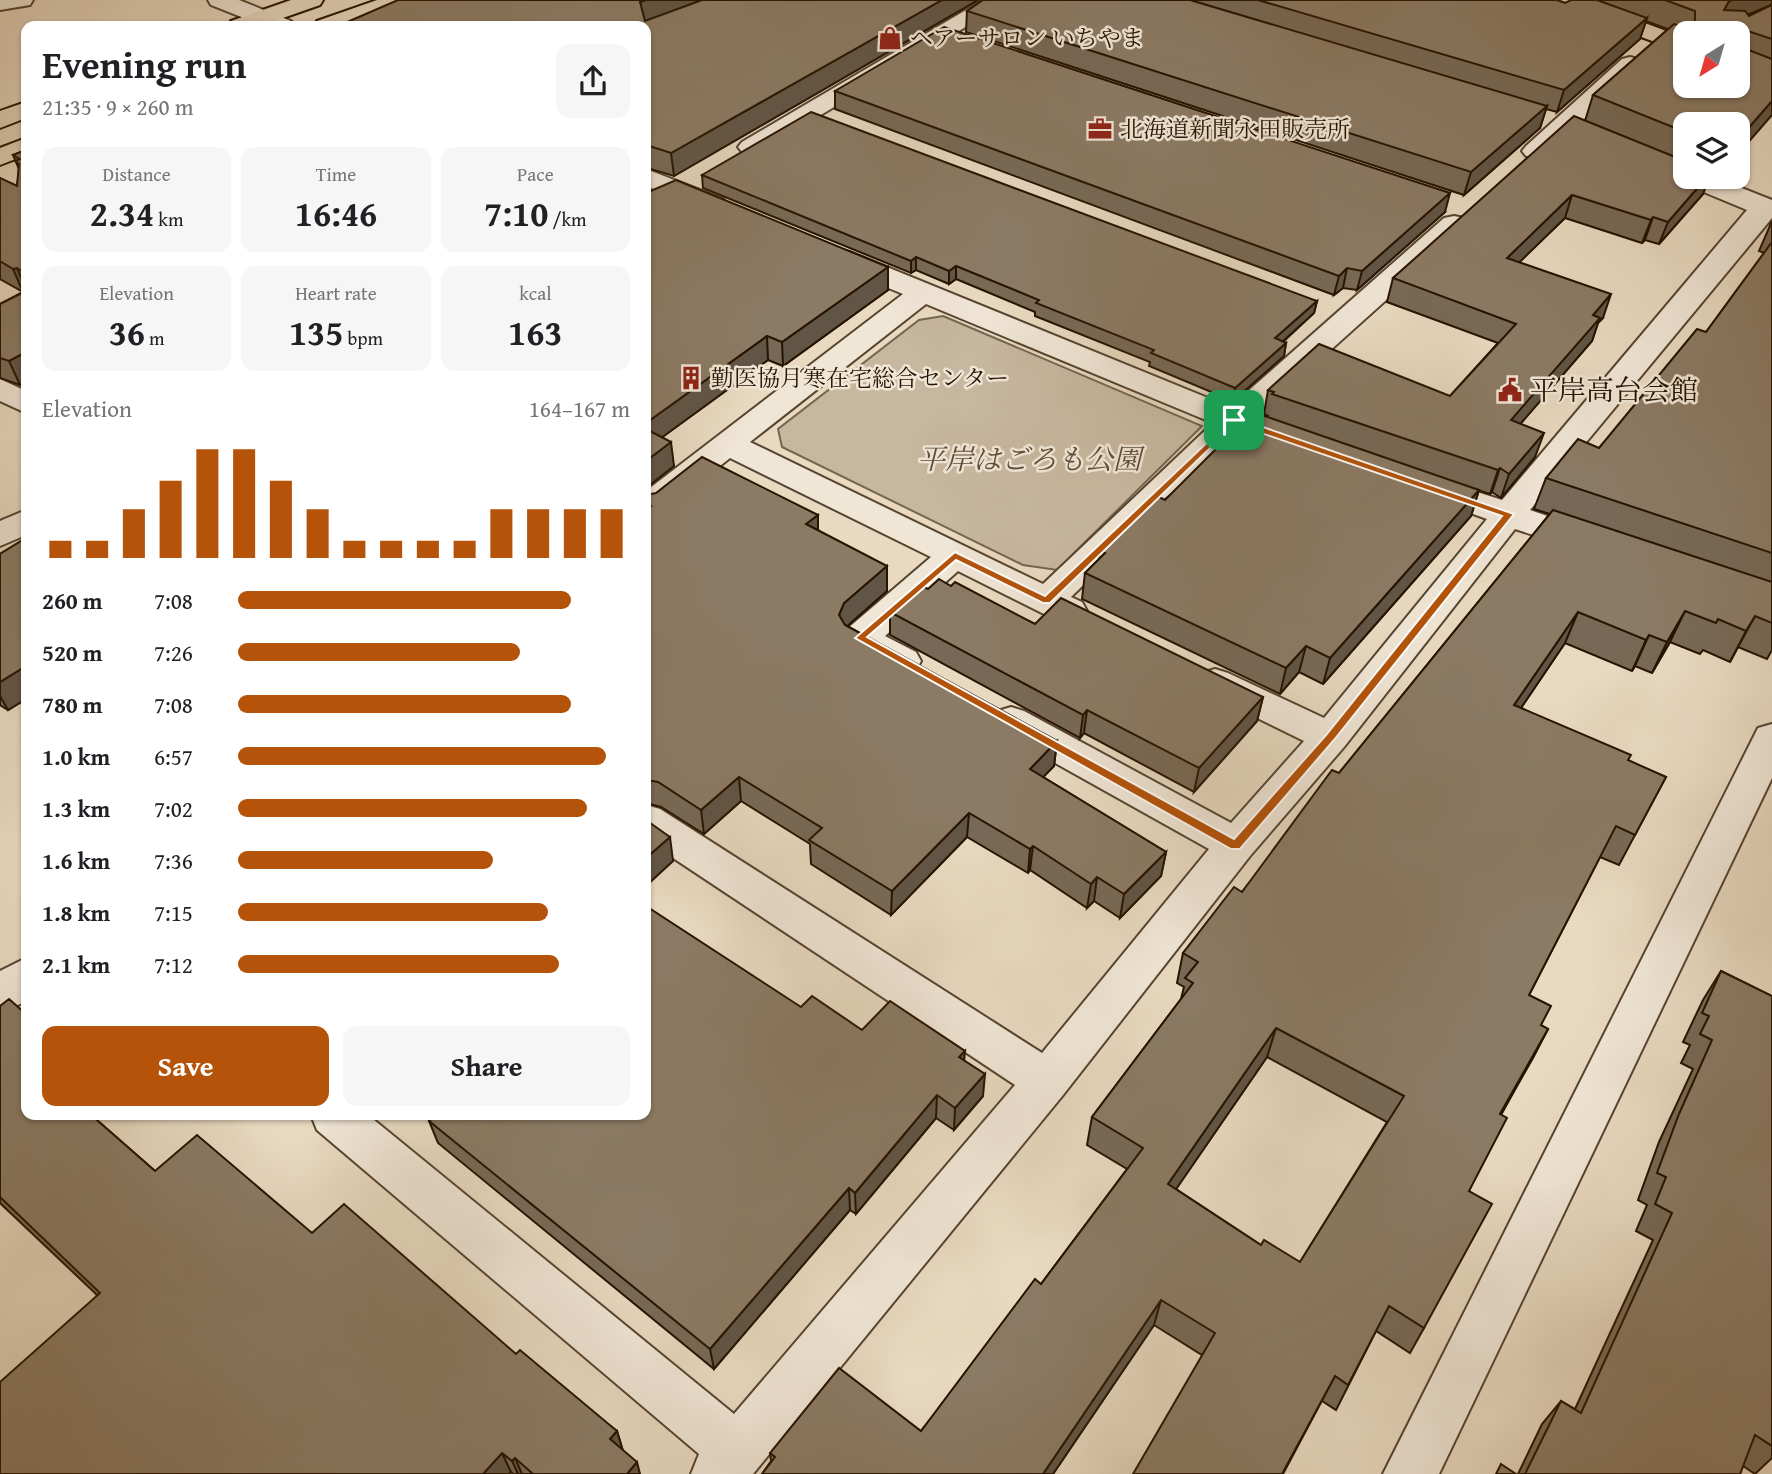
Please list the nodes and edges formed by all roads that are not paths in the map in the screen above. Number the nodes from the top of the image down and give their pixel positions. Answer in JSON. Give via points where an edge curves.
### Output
{"nodes":[{"id":1,"x":22,"y":0,"type":"edge"},
{"id":2,"x":219,"y":0,"type":"edge"},
{"id":3,"x":312,"y":0,"type":"edge"},
{"id":4,"x":398,"y":0,"type":"edge"},
{"id":5,"x":999,"y":0,"type":"edge"},
{"id":6,"x":1562,"y":0,"type":"edge"},
{"id":7,"x":0,"y":3,"type":"edge"},
{"id":8,"x":270,"y":21,"type":"edge"},
{"id":9,"x":274,"y":21,"type":"edge"},
{"id":10,"x":339,"y":21,"type":"edge"},
{"id":11,"x":941,"y":34,"type":"junction"},
{"id":12,"x":1673,"y":41,"type":"edge"},
{"id":13,"x":967,"y":43,"type":"edge"},
{"id":14,"x":21,"y":111,"type":"edge"},
{"id":15,"x":810,"y":112,"type":"junction"},
{"id":16,"x":0,"y":120,"type":"edge"},
{"id":17,"x":835,"y":122,"type":"edge"},
{"id":18,"x":21,"y":148,"type":"edge"},
{"id":19,"x":0,"y":157,"type":"edge"},
{"id":20,"x":726,"y":162,"type":"edge"},
{"id":21,"x":1518,"y":167,"type":"edge"},
{"id":22,"x":651,"y":178,"type":"edge"},
{"id":23,"x":690,"y":183,"type":"junction"},
{"id":24,"x":1722,"y":189,"type":"edge"},
{"id":25,"x":1444,"y":201,"type":"edge"},
{"id":26,"x":651,"y":204,"type":"edge"},
{"id":27,"x":1768,"y":208,"type":"edge"},
{"id":28,"x":742,"y":218,"type":"edge"},
{"id":29,"x":819,"y":250,"type":"edge"},
{"id":30,"x":922,"y":293,"type":"junction"},
{"id":31,"x":0,"y":388,"type":"edge"},
{"id":32,"x":21,"y":401,"type":"edge"},
{"id":33,"x":1234,"y":420,"type":"junction"},
{"id":34,"x":728,"y":443,"type":"junction"},
{"id":35,"x":1312,"y":447,"type":"edge"},
{"id":36,"x":1404,"y":478,"type":"edge"},
{"id":37,"x":651,"y":503,"type":"edge"},
{"id":38,"x":1509,"y":514,"type":"junction"},
{"id":39,"x":21,"y":524,"type":"edge"},
{"id":40,"x":0,"y":535,"type":"edge"},
{"id":41,"x":1614,"y":551,"type":"edge"},
{"id":42,"x":955,"y":555,"type":"junction"},
{"id":43,"x":1047,"y":600,"type":"junction"},
{"id":44,"x":1096,"y":624,"type":"edge"},
{"id":45,"x":1182,"y":666,"type":"edge"},
{"id":46,"x":933,"y":678,"type":"edge"},
{"id":47,"x":981,"y":705,"type":"edge"},
{"id":48,"x":1330,"y":737,"type":"junction"},
{"id":49,"x":1772,"y":738,"type":"edge"},
{"id":50,"x":651,"y":823,"type":"edge"},
{"id":51,"x":1236,"y":845,"type":"junction"},
{"id":52,"x":21,"y":980,"type":"edge"},
{"id":53,"x":0,"y":996,"type":"edge"},
{"id":54,"x":1047,"y":1081,"type":"junction"},
{"id":55,"x":340,"y":1120,"type":"edge"},
{"id":56,"x":728,"y":1463,"type":"edge"},
{"id":57,"x":1410,"y":1474,"type":"edge"}],
"edges":[{"from":1,"to":7,"type":"street"},
{"from":2,"to":8,"type":"street"},
{"from":3,"to":9,"type":"main road"},
{"from":4,"to":10,"type":"main road"},
{"from":5,"to":11,"type":"street"},
{"from":6,"to":12,"type":"main road"},
{"from":11,"to":13,"type":"street"},
{"from":11,"to":15,"type":"street"},
{"from":12,"to":21,"type":"street"},
{"from":14,"to":16,"type":"main road"},
{"from":15,"to":17,"type":"street"},
{"from":15,"to":20,"type":"street"},
{"from":18,"to":19,"type":"main road"},
{"from":22,"to":23,"type":"street"},
{"from":23,"to":26,"type":"street"},
{"from":23,"to":28,"type":"street"},
{"from":24,"to":27,"type":"street"},
{"from":25,"to":33,"type":"street","via":[[1471,209],[1338,310]]},
{"from":27,"to":38,"type":"street"},
{"from":29,"to":30,"type":"street"},
{"from":30,"to":33,"type":"street"},
{"from":30,"to":34,"type":"street"},
{"from":31,"to":32,"type":"street"},
{"from":33,"to":35,"type":"street"},
{"from":33,"to":43,"type":"street"},
{"from":34,"to":37,"type":"street"},
{"from":34,"to":42,"type":"street"},
{"from":36,"to":38,"type":"street"},
{"from":38,"to":41,"type":"street"},
{"from":38,"to":48,"type":"street"},
{"from":39,"to":40,"type":"street"},
{"from":42,"to":43,"type":"street"},
{"from":42,"to":46,"type":"street","via":[[860,638]]},
{"from":43,"to":44,"type":"street"},
{"from":45,"to":48,"type":"street"},
{"from":47,"to":51,"type":"street"},
{"from":48,"to":51,"type":"street"},
{"from":49,"to":57,"type":"street"},
{"from":50,"to":54,"type":"street"},
{"from":51,"to":54,"type":"street"},
{"from":52,"to":53,"type":"street"},
{"from":54,"to":56,"type":"street"},
{"from":55,"to":56,"type":"street"}]}
